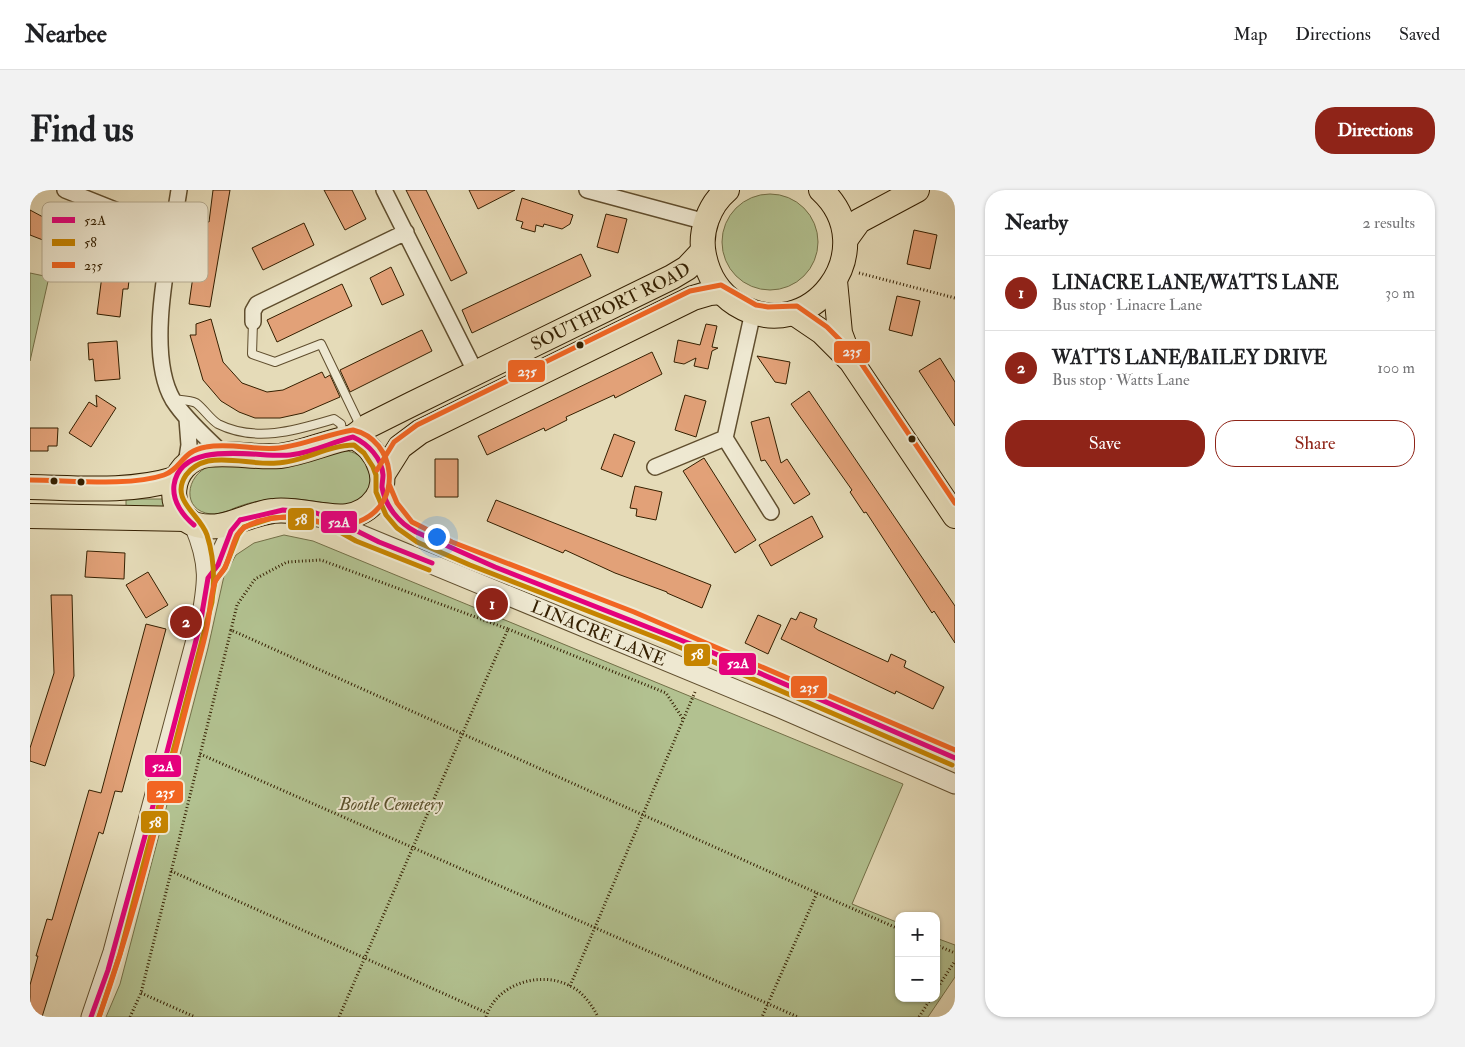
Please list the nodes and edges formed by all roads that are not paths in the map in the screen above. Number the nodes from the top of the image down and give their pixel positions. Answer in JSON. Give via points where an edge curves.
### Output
{"nodes":[{"id":1,"x":65,"y":190,"type":"edge"},
{"id":2,"x":384,"y":190,"type":"edge"},
{"id":3,"x":587,"y":190,"type":"edge"},
{"id":4,"x":821,"y":190,"type":"edge"},
{"id":5,"x":830,"y":190,"type":"edge"},
{"id":6,"x":844,"y":190,"type":"edge"},
{"id":7,"x":916,"y":190,"type":"edge"},
{"id":8,"x":95,"y":202,"type":"edge"},
{"id":9,"x":714,"y":202,"type":"edge"},
{"id":10,"x":406,"y":232,"type":"junction"},
{"id":11,"x":846,"y":239,"type":"junction"},
{"id":12,"x":703,"y":251,"type":"junction"},
{"id":13,"x":838,"y":275,"type":"junction"},
{"id":14,"x":166,"y":282,"type":"edge"},
{"id":15,"x":721,"y":292,"type":"junction"},
{"id":16,"x":753,"y":312,"type":"junction"},
{"id":17,"x":794,"y":313,"type":"junction"},
{"id":18,"x":252,"y":322,"type":"joint"},
{"id":19,"x":851,"y":361,"type":"junction"},
{"id":20,"x":476,"y":372,"type":"junction"},
{"id":21,"x":173,"y":400,"type":"junction"},
{"id":22,"x":187,"y":419,"type":"junction"},
{"id":23,"x":349,"y":438,"type":"junction"},
{"id":24,"x":725,"y":438,"type":"junction"},
{"id":25,"x":222,"y":453,"type":"junction"},
{"id":26,"x":654,"y":467,"type":"dead end"},
{"id":27,"x":181,"y":472,"type":"junction"},
{"id":28,"x":382,"y":480,"type":"junction"},
{"id":29,"x":30,"y":487,"type":"edge"},
{"id":30,"x":771,"y":512,"type":"dead end"},
{"id":31,"x":30,"y":516,"type":"edge"},
{"id":32,"x":327,"y":516,"type":"junction"},
{"id":33,"x":955,"y":516,"type":"edge"},
{"id":34,"x":240,"y":520,"type":"junction"},
{"id":35,"x":191,"y":522,"type":"junction"},
{"id":36,"x":208,"y":578,"type":"junction"},
{"id":37,"x":955,"y":758,"type":"edge"},
{"id":38,"x":955,"y":784,"type":"edge"},
{"id":39,"x":91,"y":1017,"type":"edge"}],
"edges":[{"from":1,"to":8,"type":"street"},
{"from":2,"to":10,"type":"street"},
{"from":3,"to":9,"type":"street"},
{"from":4,"to":11,"type":"main road","via":[[837,209]]},
{"from":5,"to":6,"type":"main road"},
{"from":7,"to":11,"type":"main road","via":[[859,221]]},
{"from":9,"to":12,"type":"main road"},
{"from":10,"to":18,"type":"street","via":[[257,304]]},
{"from":10,"to":20,"type":"street"},
{"from":11,"to":13,"type":"main road"},
{"from":12,"to":15,"type":"main road","via":[[709,273]]},
{"from":12,"to":20,"type":"main road","name":"SOUTHPORT ROAD","via":[[687,268],[672,277]]},
{"from":13,"to":17,"type":"main road","via":[[824,295]]},
{"from":13,"to":19,"type":"main road","via":[[840,333]]},
{"from":14,"to":21,"type":"street","via":[[159,335],[163,371]]},
{"from":15,"to":16,"type":"main road"},
{"from":15,"to":28,"type":"main road","name":"SOUTHPORT ROAD","via":[[693,298],[420,432],[400,447]]},
{"from":16,"to":17,"type":"main road","via":[[766,315]]},
{"from":16,"to":24,"type":"street"},
{"from":17,"to":19,"type":"main road","via":[[822,332]]},
{"from":18,"to":23,"type":"lane","via":[[252,354],[275,362],[321,344],[358,422]]},
{"from":19,"to":33,"type":"main road"},
{"from":20,"to":23,"type":"main road","name":"SOUTHPORT ROAD"},
{"from":21,"to":22,"type":"street"},
{"from":21,"to":23,"type":"lane","via":[[194,402],[218,424],[243,432],[296,431],[334,419]]},
{"from":22,"to":25,"type":"street"},
{"from":22,"to":27,"type":"street","via":[[189,445]]},
{"from":23,"to":25,"type":"main road","name":"SOUTHPORT ROAD","via":[[311,450],[276,456]]},
{"from":23,"to":28,"type":"main road","via":[[367,446],[379,462]]},
{"from":24,"to":26,"type":"street"},
{"from":24,"to":30,"type":"street"},
{"from":25,"to":27,"type":"main road","name":"SOUTHPORT ROAD","via":[[200,456]]},
{"from":27,"to":29,"type":"main road","name":"SOUTHPORT ROAD","via":[[157,484],[124,488]]},
{"from":27,"to":35,"type":"main road","via":[[174,491],[176,504]]},
{"from":28,"to":32,"type":"main road","name":"SOUTHPORT ROAD","via":[[373,503],[357,514],[340,518]]},
{"from":28,"to":37,"type":"street","name":"LINACRE LANE","via":[[390,507],[402,522],[449,549],[631,619]]},
{"from":31,"to":35,"type":"main road","name":"SOUTHPORT ROAD"},
{"from":32,"to":34,"type":"main road","name":"SOUTHPORT ROAD","via":[[289,509]]},
{"from":32,"to":38,"type":"street","name":"LINACRE LANE","via":[[359,534],[702,675]]},
{"from":34,"to":35,"type":"main road","name":"SOUTHPORT ROAD","via":[[212,528]]},
{"from":34,"to":36,"type":"street","via":[[231,531],[218,565]]},
{"from":35,"to":36,"type":"street","via":[[205,558]]},
{"from":36,"to":39,"type":"street","via":[[200,624],[145,834],[108,970]]}]}
